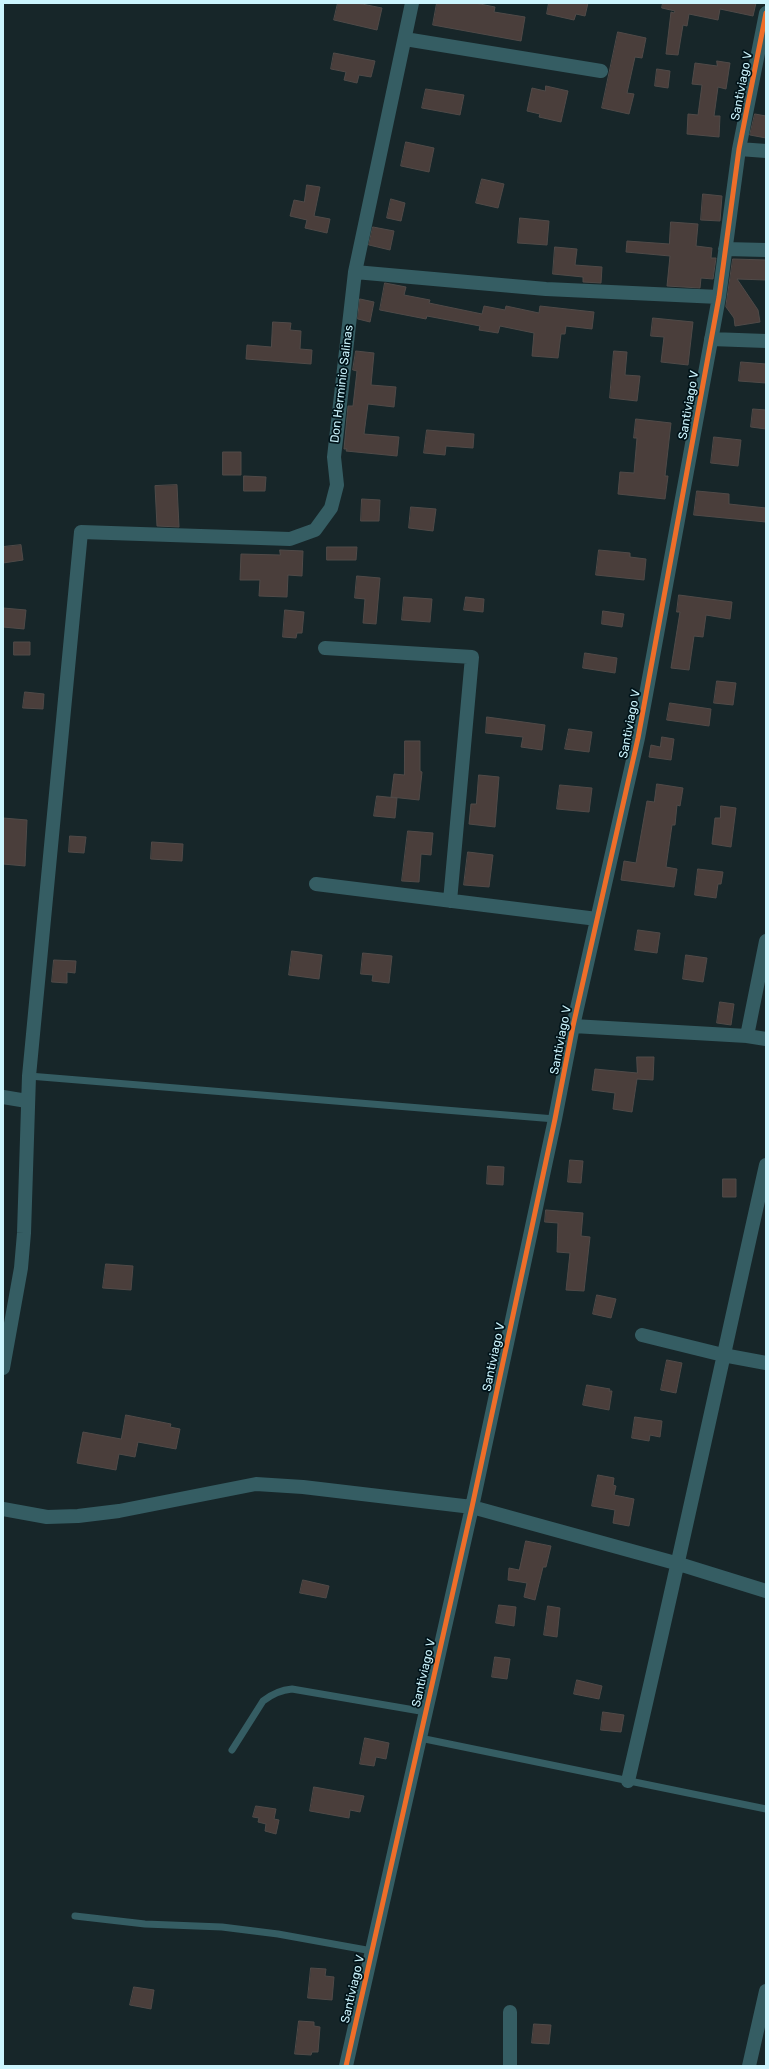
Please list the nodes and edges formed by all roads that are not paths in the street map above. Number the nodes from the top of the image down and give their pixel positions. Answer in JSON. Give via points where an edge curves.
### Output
{"nodes":[{"id":1,"x":412,"y":3,"type":"edge"},
{"id":2,"x":766,"y":12,"type":"edge"},
{"id":3,"x":405,"y":39,"type":"junction"},
{"id":4,"x":601,"y":71,"type":"dead end"},
{"id":5,"x":739,"y":150,"type":"junction"},
{"id":6,"x":766,"y":151,"type":"edge"},
{"id":7,"x":725,"y":249,"type":"junction"},
{"id":8,"x":766,"y":250,"type":"edge"},
{"id":9,"x":355,"y":272,"type":"junction"},
{"id":10,"x":719,"y":297,"type":"junction"},
{"id":11,"x":711,"y":340,"type":"junction"},
{"id":12,"x":766,"y":341,"type":"edge"},
{"id":13,"x":324,"y":648,"type":"dead end"},
{"id":14,"x":316,"y":884,"type":"dead end"},
{"id":15,"x":450,"y":901,"type":"junction"},
{"id":16,"x":597,"y":918,"type":"junction"},
{"id":17,"x":766,"y":942,"type":"edge"},
{"id":18,"x":573,"y":1026,"type":"junction"},
{"id":19,"x":747,"y":1036,"type":"junction"},
{"id":20,"x":766,"y":1039,"type":"edge"},
{"id":21,"x":28,"y":1076,"type":"junction"},
{"id":22,"x":3,"y":1097,"type":"edge"},
{"id":23,"x":27,"y":1101,"type":"junction"},
{"id":24,"x":555,"y":1119,"type":"junction"},
{"id":25,"x":766,"y":1165,"type":"edge"},
{"id":26,"x":642,"y":1335,"type":"dead end"},
{"id":27,"x":723,"y":1355,"type":"junction"},
{"id":28,"x":766,"y":1363,"type":"edge"},
{"id":29,"x":3,"y":1368,"type":"edge"},
{"id":30,"x":472,"y":1507,"type":"junction"},
{"id":31,"x":3,"y":1510,"type":"edge"},
{"id":32,"x":679,"y":1564,"type":"junction"},
{"id":33,"x":766,"y":1591,"type":"edge"},
{"id":34,"x":426,"y":1712,"type":"junction"},
{"id":35,"x":420,"y":1738,"type":"junction"},
{"id":36,"x":232,"y":1750,"type":"dead end"},
{"id":37,"x":628,"y":1781,"type":"junction"},
{"id":38,"x":766,"y":1809,"type":"edge"},
{"id":39,"x":75,"y":1916,"type":"dead end"},
{"id":40,"x":372,"y":1950,"type":"junction"},
{"id":41,"x":766,"y":1991,"type":"edge"},
{"id":42,"x":510,"y":2012,"type":"dead end"},
{"id":43,"x":764,"y":2016,"type":"edge"},
{"id":44,"x":346,"y":2066,"type":"edge"},
{"id":45,"x":510,"y":2066,"type":"edge"},
{"id":46,"x":749,"y":2066,"type":"edge"}],
"edges":[{"from":1,"to":3,"type":"street","name":"Don Herminio Salinas"},
{"from":2,"to":5,"type":"street","name":"Santiviago V"},
{"from":3,"to":4,"type":"street"},
{"from":3,"to":9,"type":"street","name":"Don Herminio Salinas"},
{"from":5,"to":6,"type":"street"},
{"from":5,"to":7,"type":"street","name":"Santiviago V"},
{"from":7,"to":8,"type":"street"},
{"from":7,"to":10,"type":"street","name":"Santiviago V"},
{"from":9,"to":10,"type":"street","via":[[546,289]]},
{"from":9,"to":21,"type":"street","name":"Don Herminio Salinas","via":[[334,457],[337,485],[331,508],[315,530],[290,539],[81,532]]},
{"from":10,"to":11,"type":"street","name":"Santiviago V"},
{"from":11,"to":12,"type":"street"},
{"from":11,"to":16,"type":"street","name":"Santiviago V","via":[[638,738]]},
{"from":13,"to":15,"type":"street","via":[[472,657]]},
{"from":14,"to":15,"type":"street"},
{"from":15,"to":16,"type":"street"},
{"from":16,"to":18,"type":"street","name":"Santiviago V"},
{"from":17,"to":19,"type":"street"},
{"from":18,"to":19,"type":"street"},
{"from":18,"to":24,"type":"street","name":"Santiviago V"},
{"from":19,"to":20,"type":"street"},
{"from":21,"to":23,"type":"street"},
{"from":21,"to":24,"type":"lane"},
{"from":22,"to":23,"type":"street"},
{"from":23,"to":29,"type":"street","via":[[24,1240],[16,1304]]},
{"from":24,"to":30,"type":"street","name":"Santiviago V"},
{"from":25,"to":27,"type":"street"},
{"from":26,"to":27,"type":"street"},
{"from":27,"to":28,"type":"street"},
{"from":27,"to":32,"type":"street"},
{"from":30,"to":31,"type":"street","via":[[256,1484],[119,1512],[47,1517]]},
{"from":30,"to":32,"type":"street"},
{"from":30,"to":34,"type":"street","name":"Santiviago V"},
{"from":32,"to":33,"type":"street"},
{"from":32,"to":37,"type":"street"},
{"from":34,"to":35,"type":"street","name":"Santiviago V"},
{"from":34,"to":36,"type":"lane","via":[[292,1689],[284,1690],[272,1694],[263,1701]]},
{"from":35,"to":37,"type":"lane"},
{"from":35,"to":40,"type":"street","name":"Santiviago V"},
{"from":37,"to":38,"type":"lane"},
{"from":39,"to":40,"type":"lane","via":[[145,1924],[243,1930]]},
{"from":40,"to":44,"type":"street","name":"Santiviago V"},
{"from":41,"to":43,"type":"street"},
{"from":42,"to":45,"type":"street"},
{"from":43,"to":46,"type":"street"}]}
